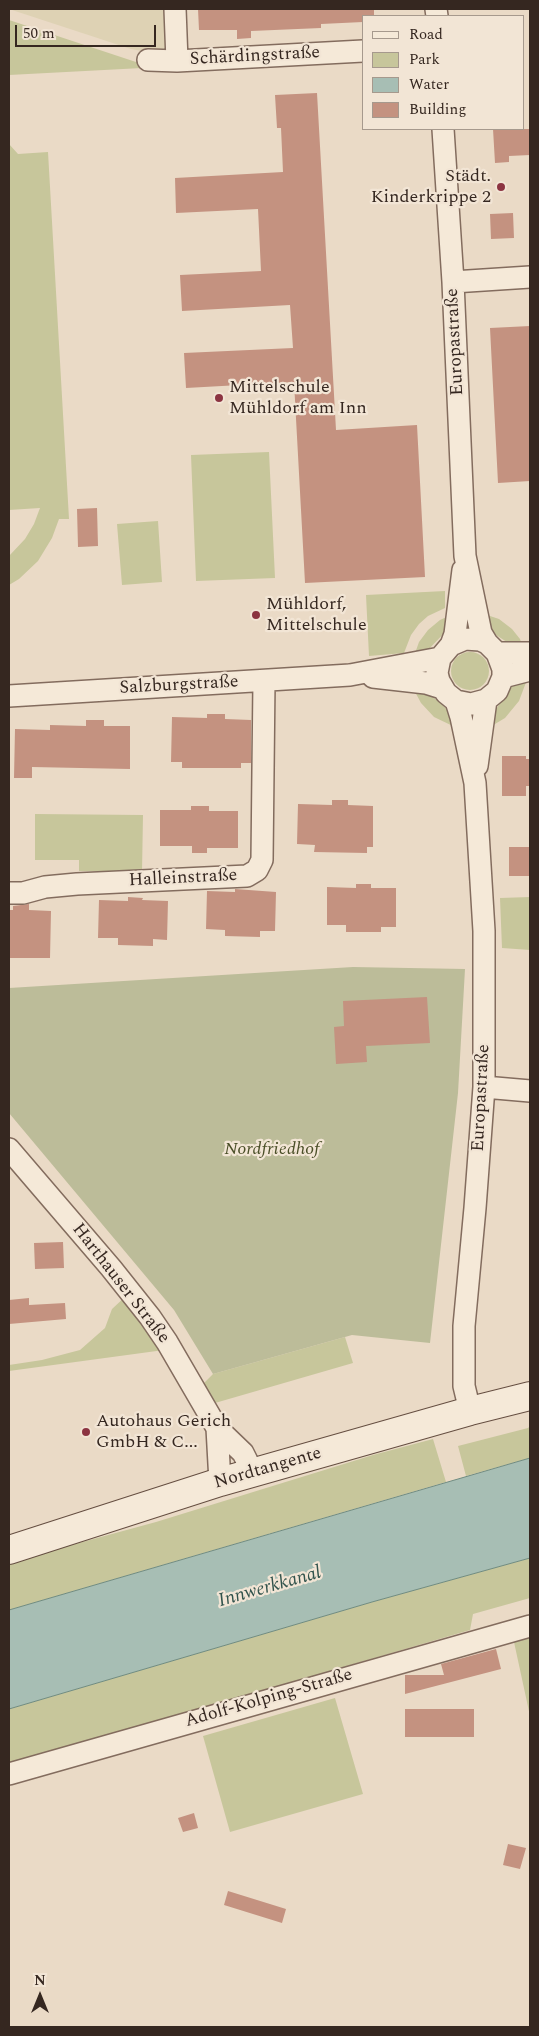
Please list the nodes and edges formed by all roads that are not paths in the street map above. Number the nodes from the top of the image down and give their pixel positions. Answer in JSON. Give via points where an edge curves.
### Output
{"nodes":[{"id":1,"x":175,"y":9,"type":"edge"},
{"id":2,"x":362,"y":51,"type":"edge"},
{"id":3,"x":148,"y":60,"type":"dead end"},
{"id":4,"x":177,"y":61,"type":"junction"},
{"id":5,"x":443,"y":130,"type":"edge"},
{"id":6,"x":530,"y":277,"type":"edge"},
{"id":7,"x":453,"y":282,"type":"junction"},
{"id":8,"x":465,"y":556,"type":"junction"},
{"id":9,"x":492,"y":648,"type":"junction"},
{"id":10,"x":445,"y":652,"type":"junction"},
{"id":11,"x":530,"y":653,"type":"edge"},
{"id":12,"x":530,"y":670,"type":"edge"},
{"id":13,"x":350,"y":675,"type":"junction"},
{"id":14,"x":503,"y":677,"type":"junction"},
{"id":15,"x":264,"y":681,"type":"junction"},
{"id":16,"x":449,"y":694,"type":"junction"},
{"id":17,"x":9,"y":696,"type":"edge"},
{"id":18,"x":486,"y":700,"type":"junction"},
{"id":19,"x":476,"y":784,"type":"junction"},
{"id":20,"x":9,"y":894,"type":"edge"},
{"id":21,"x":484,"y":1087,"type":"junction"},
{"id":22,"x":530,"y":1091,"type":"edge"},
{"id":23,"x":9,"y":1149,"type":"edge"},
{"id":24,"x":530,"y":1396,"type":"edge"},
{"id":25,"x":470,"y":1411,"type":"junction"},
{"id":26,"x":217,"y":1428,"type":"junction"},
{"id":27,"x":253,"y":1473,"type":"junction"},
{"id":28,"x":220,"y":1482,"type":"junction"},
{"id":29,"x":9,"y":1550,"type":"edge"},
{"id":30,"x":530,"y":1626,"type":"edge"},
{"id":31,"x":9,"y":1774,"type":"edge"}],
"edges":[{"from":1,"to":4,"type":"street"},
{"from":2,"to":4,"type":"street","name":"Schärdingstraße"},
{"from":3,"to":4,"type":"street","name":"Schärdingstraße"},
{"from":5,"to":7,"type":"street","name":"Europastraße"},
{"from":6,"to":7,"type":"street"},
{"from":7,"to":8,"type":"street","name":"Europastraße"},
{"from":8,"to":9,"type":"street","name":"Europastraße","via":[[481,633]]},
{"from":8,"to":10,"type":"street","name":"Europastraße","via":[[455,634]]},
{"from":9,"to":10,"type":"street","via":[[480,640],[465,639]]},
{"from":9,"to":11,"type":"street"},
{"from":9,"to":14,"type":"street","via":[[503,669]]},
{"from":10,"to":13,"type":"street","name":"Salzburgstraße"},
{"from":10,"to":16,"type":"street","via":[[438,673]]},
{"from":12,"to":14,"type":"street"},
{"from":13,"to":15,"type":"street","name":"Salzburgstraße"},
{"from":13,"to":16,"type":"street","name":"Salzburgstraße","via":[[426,683]]},
{"from":14,"to":18,"type":"street","via":[[497,690]]},
{"from":15,"to":17,"type":"street","name":"Salzburgstraße"},
{"from":15,"to":20,"type":"street","name":"Halleinstraße","via":[[262,860],[257,870],[247,876],[77,884]]},
{"from":16,"to":18,"type":"street","via":[[471,704]]},
{"from":16,"to":19,"type":"street","name":"Europastraße","via":[[461,717]]},
{"from":18,"to":19,"type":"street","name":"Europastraße"},
{"from":19,"to":21,"type":"street","name":"Europastraße","via":[[484,931]]},
{"from":21,"to":22,"type":"street"},
{"from":21,"to":25,"type":"street","name":"Europastraße","via":[[464,1326],[464,1386]]},
{"from":23,"to":26,"type":"street","name":"Harthauser Straße","via":[[150,1317]]},
{"from":24,"to":25,"type":"main road","name":"Nordtangente"},
{"from":25,"to":27,"type":"main road","name":"Nordtangente"},
{"from":26,"to":27,"type":"street","name":"Harthauser Straße","via":[[243,1453]]},
{"from":26,"to":28,"type":"street","name":"Harthauser Straße"},
{"from":27,"to":28,"type":"main road","name":"Nordtangente"},
{"from":28,"to":29,"type":"main road","name":"Nordtangente"},
{"from":30,"to":31,"type":"street","name":"Adolf-Kolping-Straße"}]}
